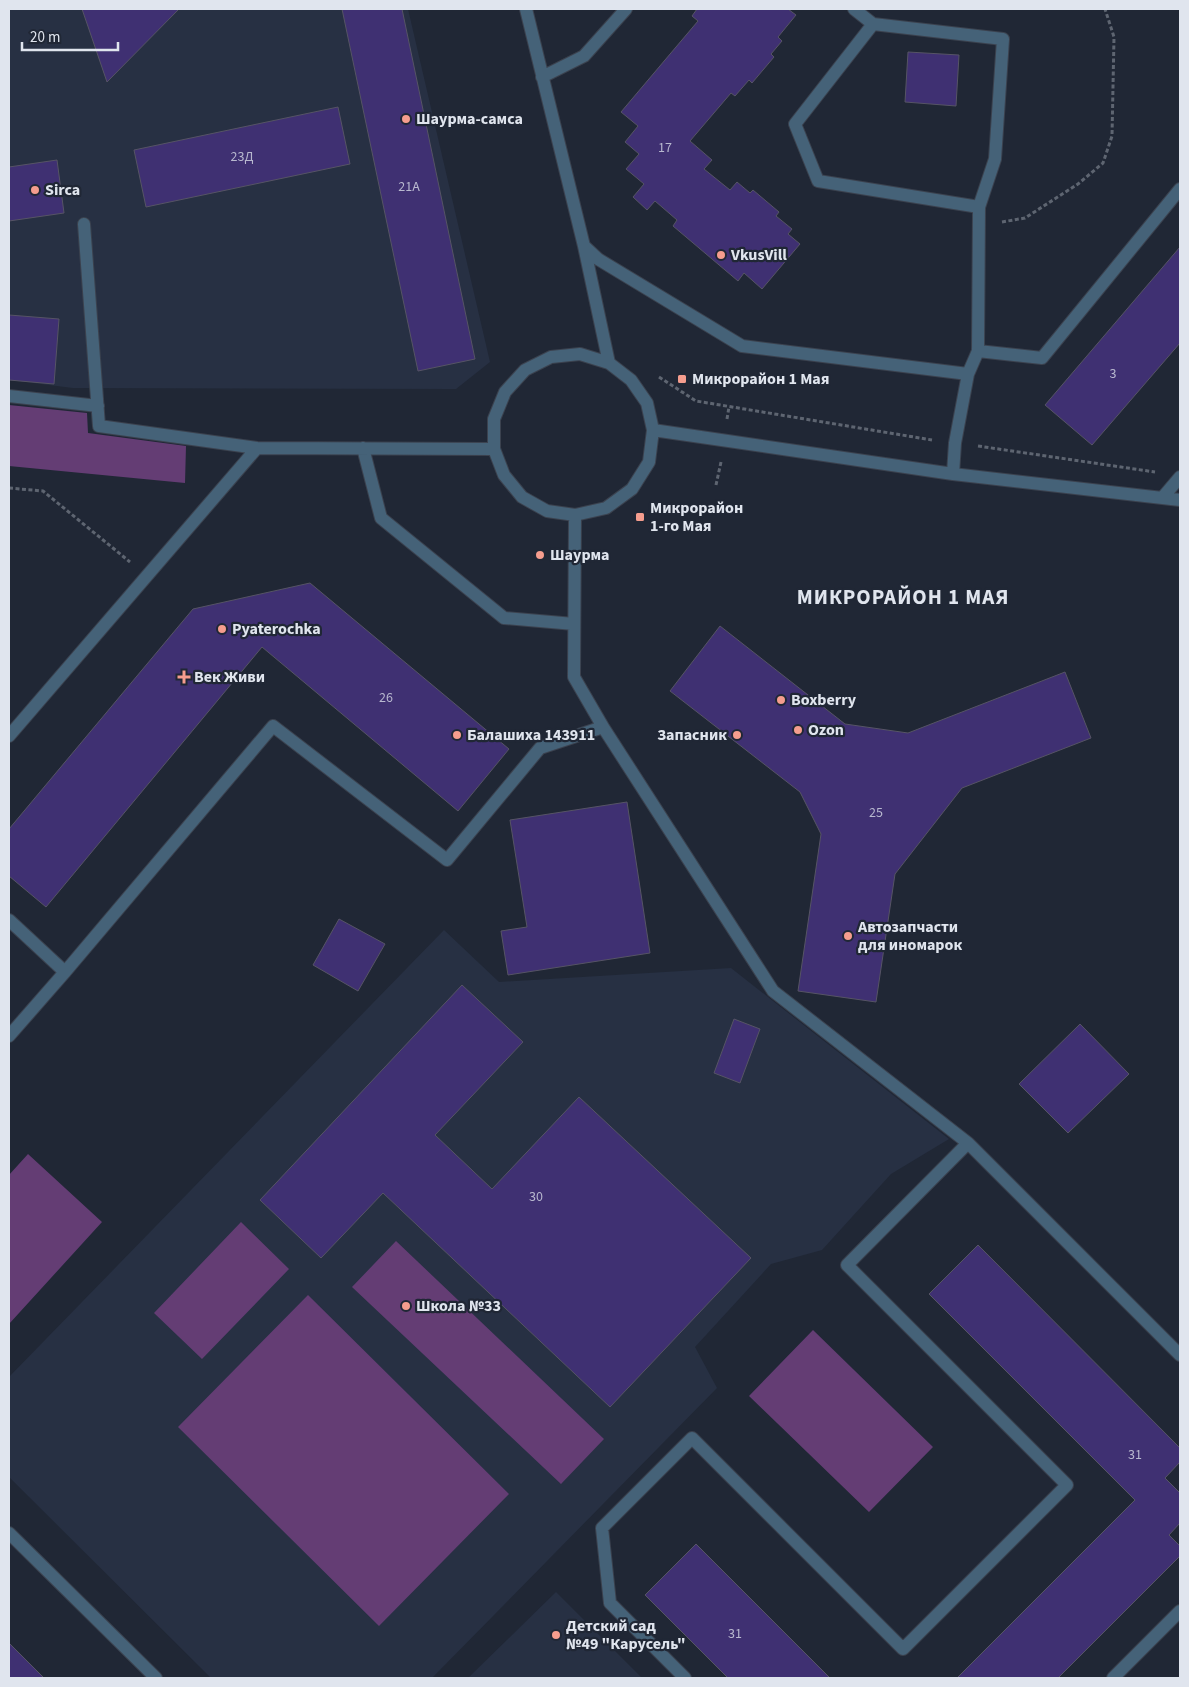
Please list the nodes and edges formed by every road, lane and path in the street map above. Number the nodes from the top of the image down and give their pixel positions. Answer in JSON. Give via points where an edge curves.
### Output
{"nodes":[{"id":1,"x":526,"y":9,"type":"edge"},
{"id":2,"x":626,"y":9,"type":"edge"},
{"id":3,"x":854,"y":9,"type":"edge"},
{"id":4,"x":1105,"y":9,"type":"edge"},
{"id":5,"x":873,"y":24,"type":"junction"},
{"id":6,"x":542,"y":77,"type":"junction"},
{"id":7,"x":1180,"y":189,"type":"edge"},
{"id":8,"x":979,"y":207,"type":"junction"},
{"id":9,"x":84,"y":224,"type":"dead end"},
{"id":10,"x":979,"y":226,"type":"junction"},
{"id":11,"x":584,"y":246,"type":"junction"},
{"id":12,"x":978,"y":351,"type":"junction"},
{"id":13,"x":609,"y":362,"type":"junction"},
{"id":14,"x":655,"y":374,"type":"dead end"},
{"id":15,"x":968,"y":374,"type":"junction"},
{"id":16,"x":9,"y":396,"type":"edge"},
{"id":17,"x":98,"y":406,"type":"junction"},
{"id":18,"x":729,"y":407,"type":"dead end"},
{"id":19,"x":654,"y":430,"type":"junction"},
{"id":20,"x":257,"y":448,"type":"junction"},
{"id":21,"x":363,"y":448,"type":"junction"},
{"id":22,"x":494,"y":448,"type":"junction"},
{"id":23,"x":953,"y":474,"type":"junction"},
{"id":24,"x":1180,"y":477,"type":"edge"},
{"id":25,"x":9,"y":488,"type":"edge"},
{"id":26,"x":1163,"y":497,"type":"junction"},
{"id":27,"x":1180,"y":500,"type":"edge"},
{"id":28,"x":575,"y":515,"type":"junction"},
{"id":29,"x":147,"y":576,"type":"junction"},
{"id":30,"x":574,"y":624,"type":"junction"},
{"id":31,"x":603,"y":728,"type":"junction"},
{"id":32,"x":9,"y":736,"type":"edge"},
{"id":33,"x":9,"y":920,"type":"edge"},
{"id":34,"x":65,"y":972,"type":"junction"},
{"id":35,"x":9,"y":1036,"type":"edge"},
{"id":36,"x":968,"y":1143,"type":"junction"},
{"id":37,"x":1180,"y":1355,"type":"edge"},
{"id":38,"x":9,"y":1533,"type":"edge"},
{"id":39,"x":1180,"y":1611,"type":"edge"},
{"id":40,"x":156,"y":1678,"type":"edge"},
{"id":41,"x":685,"y":1678,"type":"edge"},
{"id":42,"x":1113,"y":1678,"type":"edge"}],
"edges":[{"from":1,"to":6,"type":"street"},
{"from":2,"to":6,"type":"street","via":[[584,56]]},
{"from":3,"to":5,"type":"street"},
{"from":4,"to":10,"type":"path","via":[[1114,38],[1112,136],[1103,163],[1078,184],[1025,218]]},
{"from":5,"to":8,"type":"street","via":[[1003,39],[995,159]]},
{"from":5,"to":8,"type":"street","via":[[796,124],[818,181]]},
{"from":6,"to":11,"type":"street"},
{"from":7,"to":12,"type":"street","via":[[1042,358]]},
{"from":8,"to":10,"type":"street"},
{"from":9,"to":17,"type":"street"},
{"from":10,"to":12,"type":"street"},
{"from":11,"to":13,"type":"street"},
{"from":11,"to":15,"type":"street","via":[[598,258],[742,346]]},
{"from":12,"to":15,"type":"street"},
{"from":13,"to":19,"type":"street","via":[[631,380],[647,403]]},
{"from":13,"to":22,"type":"street","via":[[580,354],[551,357],[525,370],[501,401],[494,419]]},
{"from":14,"to":18,"type":"path","via":[[696,401]]},
{"from":15,"to":23,"type":"street","via":[[955,443]]},
{"from":16,"to":17,"type":"street"},
{"from":17,"to":20,"type":"street","via":[[99,426]]},
{"from":19,"to":23,"type":"street"},
{"from":19,"to":28,"type":"street","via":[[649,462],[632,489],[606,508]]},
{"from":20,"to":21,"type":"street"},
{"from":20,"to":29,"type":"street"},
{"from":21,"to":22,"type":"street"},
{"from":21,"to":30,"type":"street","via":[[382,518],[504,618]]},
{"from":22,"to":28,"type":"street","via":[[504,475],[522,497],[547,511]]},
{"from":23,"to":26,"type":"street"},
{"from":24,"to":26,"type":"street"},
{"from":25,"to":29,"type":"path","via":[[43,491]]},
{"from":26,"to":27,"type":"street"},
{"from":28,"to":30,"type":"street"},
{"from":29,"to":32,"type":"street"},
{"from":30,"to":31,"type":"street","via":[[574,678]]},
{"from":31,"to":34,"type":"street","via":[[540,748],[447,860],[273,726]]},
{"from":31,"to":36,"type":"street","via":[[773,991]]},
{"from":33,"to":34,"type":"street"},
{"from":34,"to":35,"type":"street"},
{"from":36,"to":37,"type":"street"},
{"from":36,"to":41,"type":"street","via":[[847,1265],[1067,1485],[903,1649],[692,1438],[602,1528],[610,1603]]},
{"from":38,"to":40,"type":"street"},
{"from":39,"to":42,"type":"street"}]}
